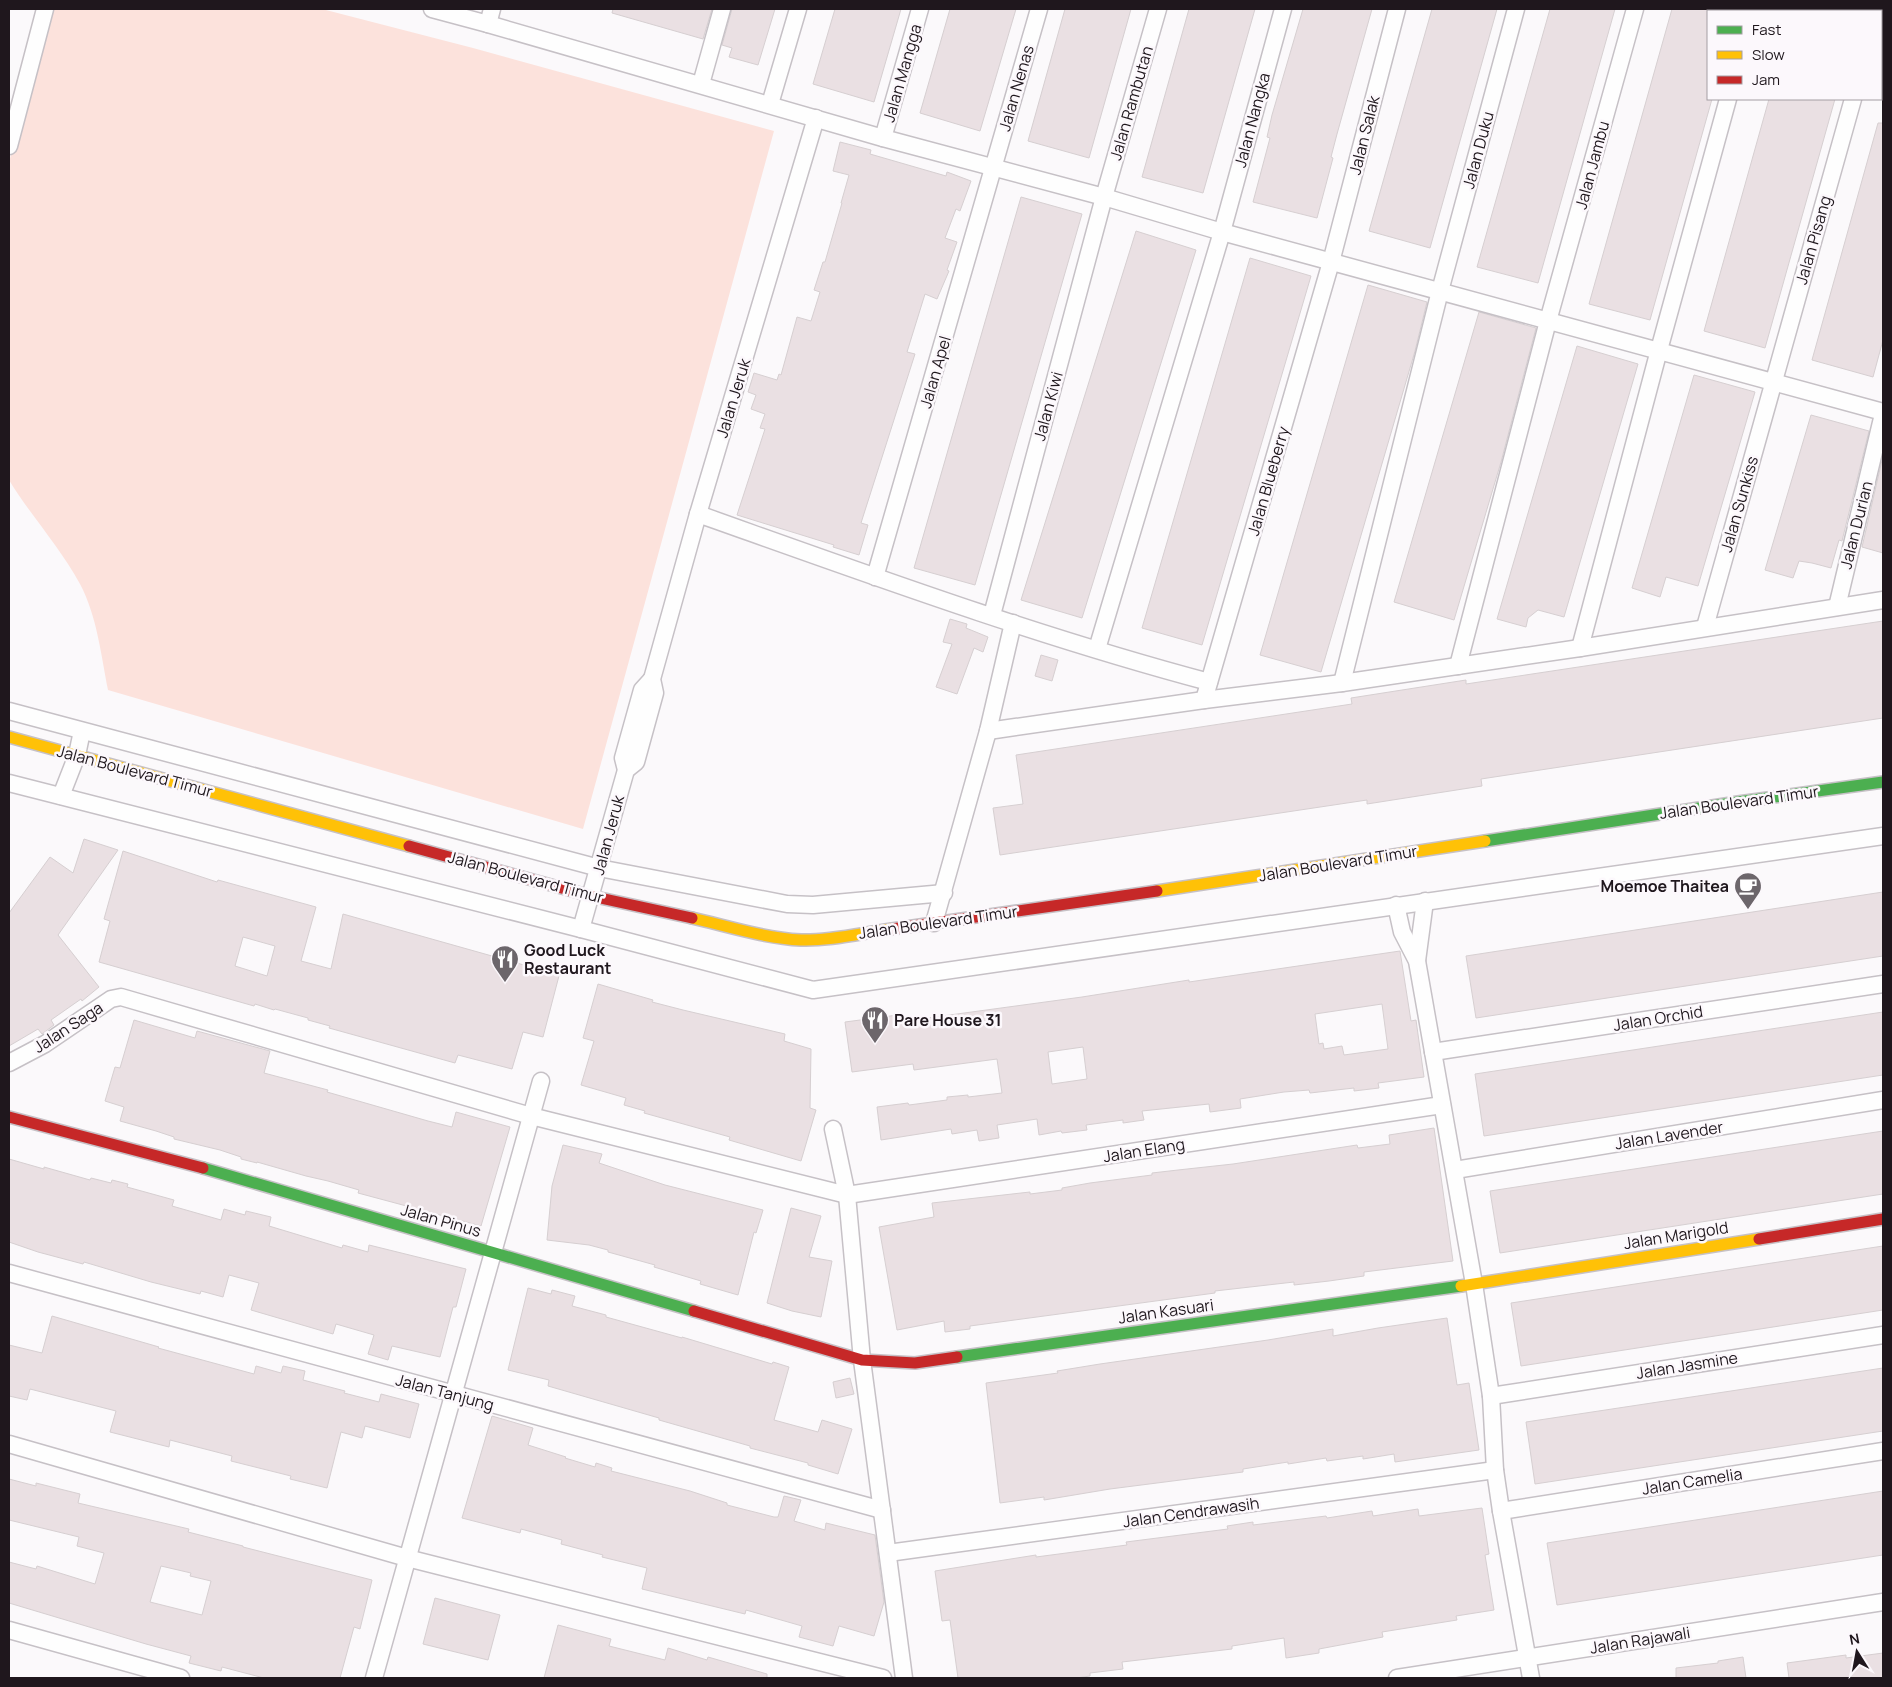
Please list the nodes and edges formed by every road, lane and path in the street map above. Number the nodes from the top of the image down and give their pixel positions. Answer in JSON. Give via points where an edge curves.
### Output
{"nodes":[{"id":1,"x":46,"y":9,"type":"edge"},
{"id":2,"x":432,"y":9,"type":"edge"},
{"id":3,"x":722,"y":9,"type":"edge"},
{"id":4,"x":798,"y":9,"type":"edge"},
{"id":5,"x":920,"y":9,"type":"edge"},
{"id":6,"x":1039,"y":9,"type":"edge"},
{"id":7,"x":1158,"y":9,"type":"edge"},
{"id":8,"x":1283,"y":9,"type":"edge"},
{"id":9,"x":1397,"y":9,"type":"edge"},
{"id":10,"x":1516,"y":9,"type":"edge"},
{"id":11,"x":1635,"y":9,"type":"edge"},
{"id":12,"x":490,"y":16,"type":"edge"},
{"id":13,"x":701,"y":84,"type":"junction"},
{"id":14,"x":1728,"y":100,"type":"edge"},
{"id":15,"x":1853,"y":100,"type":"edge"},
{"id":16,"x":770,"y":104,"type":"junction"},
{"id":17,"x":816,"y":118,"type":"junction"},
{"id":18,"x":883,"y":138,"type":"junction"},
{"id":19,"x":9,"y":146,"type":"edge"},
{"id":20,"x":994,"y":166,"type":"junction"},
{"id":21,"x":1104,"y":197,"type":"junction"},
{"id":22,"x":1222,"y":232,"type":"junction"},
{"id":23,"x":1331,"y":262,"type":"junction"},
{"id":24,"x":1440,"y":291,"type":"junction"},
{"id":25,"x":1548,"y":321,"type":"junction"},
{"id":26,"x":1659,"y":350,"type":"junction"},
{"id":27,"x":1774,"y":381,"type":"junction"},
{"id":28,"x":1883,"y":413,"type":"edge"},
{"id":29,"x":698,"y":514,"type":"junction"},
{"id":30,"x":875,"y":577,"type":"junction"},
{"id":31,"x":1883,"y":600,"type":"edge"},
{"id":32,"x":1837,"y":607,"type":"junction"},
{"id":33,"x":992,"y":615,"type":"junction"},
{"id":34,"x":1013,"y":623,"type":"junction"},
{"id":35,"x":1705,"y":627,"type":"junction"},
{"id":36,"x":1580,"y":648,"type":"junction"},
{"id":37,"x":1097,"y":649,"type":"junction"},
{"id":38,"x":1458,"y":666,"type":"junction"},
{"id":39,"x":1209,"y":682,"type":"junction"},
{"id":40,"x":1342,"y":683,"type":"junction"},
{"id":41,"x":1204,"y":700,"type":"junction"},
{"id":42,"x":9,"y":711,"type":"edge"},
{"id":43,"x":82,"y":731,"type":"junction"},
{"id":44,"x":988,"y":731,"type":"junction"},
{"id":45,"x":9,"y":737,"type":"edge"},
{"id":46,"x":76,"y":755,"type":"junction"},
{"id":47,"x":1883,"y":782,"type":"edge"},
{"id":48,"x":9,"y":783,"type":"edge"},
{"id":49,"x":61,"y":796,"type":"junction"},
{"id":50,"x":1883,"y":836,"type":"edge"},
{"id":51,"x":599,"y":868,"type":"junction"},
{"id":52,"x":944,"y":893,"type":"junction"},
{"id":53,"x":591,"y":896,"type":"junction"},
{"id":54,"x":1425,"y":901,"type":"junction"},
{"id":55,"x":1396,"y":905,"type":"junction"},
{"id":56,"x":934,"y":923,"type":"junction"},
{"id":57,"x":581,"y":929,"type":"junction"},
{"id":58,"x":1417,"y":961,"type":"junction"},
{"id":59,"x":1883,"y":984,"type":"edge"},
{"id":60,"x":1433,"y":1052,"type":"junction"},
{"id":61,"x":9,"y":1064,"type":"edge"},
{"id":62,"x":541,"y":1081,"type":"dead end"},
{"id":63,"x":1883,"y":1100,"type":"edge"},
{"id":64,"x":1442,"y":1105,"type":"junction"},
{"id":65,"x":531,"y":1116,"type":"junction"},
{"id":66,"x":9,"y":1117,"type":"edge"},
{"id":67,"x":833,"y":1129,"type":"dead end"},
{"id":68,"x":1455,"y":1170,"type":"junction"},
{"id":69,"x":846,"y":1195,"type":"junction"},
{"id":70,"x":1883,"y":1219,"type":"edge"},
{"id":71,"x":494,"y":1253,"type":"junction"},
{"id":72,"x":9,"y":1273,"type":"edge"},
{"id":73,"x":1474,"y":1284,"type":"junction"},
{"id":74,"x":1883,"y":1335,"type":"edge"},
{"id":75,"x":862,"y":1360,"type":"junction"},
{"id":76,"x":455,"y":1395,"type":"junction"},
{"id":77,"x":1491,"y":1396,"type":"junction"},
{"id":78,"x":9,"y":1444,"type":"edge"},
{"id":79,"x":1883,"y":1451,"type":"edge"},
{"id":80,"x":1495,"y":1470,"type":"junction"},
{"id":81,"x":882,"y":1510,"type":"junction"},
{"id":82,"x":1501,"y":1511,"type":"junction"},
{"id":83,"x":888,"y":1553,"type":"junction"},
{"id":84,"x":407,"y":1558,"type":"junction"},
{"id":85,"x":1883,"y":1602,"type":"edge"},
{"id":86,"x":9,"y":1630,"type":"edge"},
{"id":87,"x":1528,"y":1658,"type":"junction"},
{"id":88,"x":181,"y":1678,"type":"edge"},
{"id":89,"x":374,"y":1678,"type":"edge"},
{"id":90,"x":883,"y":1678,"type":"edge"},
{"id":91,"x":904,"y":1678,"type":"edge"},
{"id":92,"x":1398,"y":1678,"type":"edge"},
{"id":93,"x":1531,"y":1678,"type":"edge"}],
"edges":[{"from":1,"to":19,"type":"street"},
{"from":2,"to":12,"type":"street"},
{"from":3,"to":13,"type":"street"},
{"from":4,"to":16,"type":"street"},
{"from":5,"to":18,"type":"street","name":"Jalan Mangga"},
{"from":6,"to":20,"type":"street","name":"Jalan Nenas"},
{"from":7,"to":21,"type":"street","name":"Jalan Rambutan"},
{"from":8,"to":22,"type":"street","name":"Jalan Nangka"},
{"from":9,"to":23,"type":"street","name":"Jalan Salak"},
{"from":10,"to":24,"type":"street","name":"Jalan Duku"},
{"from":11,"to":25,"type":"street","name":"Jalan Jambu"},
{"from":12,"to":13,"type":"street"},
{"from":13,"to":16,"type":"street"},
{"from":14,"to":26,"type":"street"},
{"from":15,"to":27,"type":"street","name":"Jalan Pisang"},
{"from":16,"to":17,"type":"street"},
{"from":17,"to":18,"type":"street"},
{"from":17,"to":29,"type":"street","name":"Jalan Jeruk"},
{"from":18,"to":20,"type":"street"},
{"from":20,"to":21,"type":"street"},
{"from":20,"to":30,"type":"street","name":"Jalan Apel"},
{"from":21,"to":22,"type":"street"},
{"from":21,"to":33,"type":"street","name":"Jalan Kiwi"},
{"from":22,"to":23,"type":"street"},
{"from":22,"to":37,"type":"street","name":"Jalan Nangka"},
{"from":23,"to":24,"type":"street"},
{"from":23,"to":39,"type":"street","name":"Jalan Blueberry"},
{"from":24,"to":25,"type":"street"},
{"from":24,"to":40,"type":"street","name":"Jalan Duku"},
{"from":25,"to":26,"type":"street"},
{"from":25,"to":38,"type":"street","name":"Jalan Jambu"},
{"from":26,"to":27,"type":"street"},
{"from":26,"to":36,"type":"street"},
{"from":27,"to":28,"type":"street"},
{"from":27,"to":35,"type":"street","name":"Jalan Sunkiss"},
{"from":28,"to":32,"type":"street","name":"Jalan Durian"},
{"from":29,"to":30,"type":"street"},
{"from":29,"to":51,"type":"street","name":"Jalan Jeruk","via":[[652,679],[642,690],[623,758],[626,770]]},
{"from":30,"to":33,"type":"street"},
{"from":31,"to":32,"type":"street"},
{"from":32,"to":35,"type":"street"},
{"from":33,"to":34,"type":"street"},
{"from":34,"to":37,"type":"street"},
{"from":34,"to":44,"type":"street"},
{"from":35,"to":36,"type":"street"},
{"from":36,"to":38,"type":"street"},
{"from":37,"to":39,"type":"street"},
{"from":38,"to":40,"type":"street"},
{"from":39,"to":41,"type":"street","name":"Jalan Blueberry"},
{"from":40,"to":41,"type":"street"},
{"from":41,"to":44,"type":"street"},
{"from":42,"to":43,"type":"street","name":"Jalan Boulevard Timur"},
{"from":43,"to":46,"type":"street"},
{"from":43,"to":51,"type":"street","name":"Jalan Boulevard Timur"},
{"from":44,"to":52,"type":"street"},
{"from":45,"to":46,"type":"street","name":"Jalan Boulevard Timur"},
{"from":46,"to":49,"type":"street"},
{"from":46,"to":53,"type":"street","name":"Jalan Boulevard Timur"},
{"from":47,"to":56,"type":"street","name":"Jalan Boulevard Timur"},
{"from":48,"to":49,"type":"street"},
{"from":49,"to":57,"type":"street"},
{"from":50,"to":54,"type":"street"},
{"from":51,"to":52,"type":"street","name":"Jalan Boulevard Timur","via":[[787,904],[813,905]]},
{"from":51,"to":53,"type":"street","name":"Jalan Jeruk"},
{"from":52,"to":56,"type":"street"},
{"from":53,"to":56,"type":"street","name":"Jalan Boulevard Timur","via":[[801,940]]},
{"from":53,"to":57,"type":"street","name":"Jalan Jeruk"},
{"from":54,"to":55,"type":"street"},
{"from":54,"to":58,"type":"street"},
{"from":55,"to":57,"type":"street","via":[[814,990]]},
{"from":55,"to":58,"type":"street","via":[[1402,932]]},
{"from":58,"to":60,"type":"street"},
{"from":59,"to":60,"type":"street","name":"Jalan Orchid"},
{"from":60,"to":64,"type":"street"},
{"from":61,"to":65,"type":"street","name":"Jalan Saga","via":[[111,999],[121,997]]},
{"from":62,"to":65,"type":"street"},
{"from":63,"to":68,"type":"street","name":"Jalan Lavender"},
{"from":64,"to":68,"type":"street"},
{"from":64,"to":69,"type":"street","name":"Jalan Elang"},
{"from":65,"to":69,"type":"street"},
{"from":65,"to":71,"type":"street"},
{"from":66,"to":71,"type":"street","name":"Jalan Pinus","via":[[227,1174]]},
{"from":67,"to":69,"type":"street"},
{"from":68,"to":73,"type":"street"},
{"from":69,"to":75,"type":"street"},
{"from":70,"to":73,"type":"street","name":"Jalan Marigold"},
{"from":71,"to":75,"type":"street","name":"Jalan Pinus"},
{"from":71,"to":76,"type":"street"},
{"from":72,"to":76,"type":"street","name":"Jalan Tanjung"},
{"from":73,"to":75,"type":"street","name":"Jalan Kasuari","via":[[915,1363]]},
{"from":73,"to":77,"type":"street"},
{"from":74,"to":77,"type":"street","name":"Jalan Jasmine"},
{"from":75,"to":81,"type":"street"},
{"from":76,"to":81,"type":"street","name":"Jalan Tanjung"},
{"from":76,"to":84,"type":"street"},
{"from":77,"to":80,"type":"street"},
{"from":78,"to":84,"type":"street"},
{"from":79,"to":82,"type":"street","name":"Jalan Camelia"},
{"from":80,"to":82,"type":"street"},
{"from":80,"to":83,"type":"street","name":"Jalan Cendrawasih"},
{"from":81,"to":83,"type":"street"},
{"from":82,"to":87,"type":"street"},
{"from":83,"to":91,"type":"street"},
{"from":84,"to":89,"type":"street"},
{"from":84,"to":90,"type":"street"},
{"from":85,"to":87,"type":"street","name":"Jalan Rajawali"},
{"from":86,"to":88,"type":"street"},
{"from":87,"to":92,"type":"street","name":"Jalan Rajawali"},
{"from":87,"to":93,"type":"street"}]}
